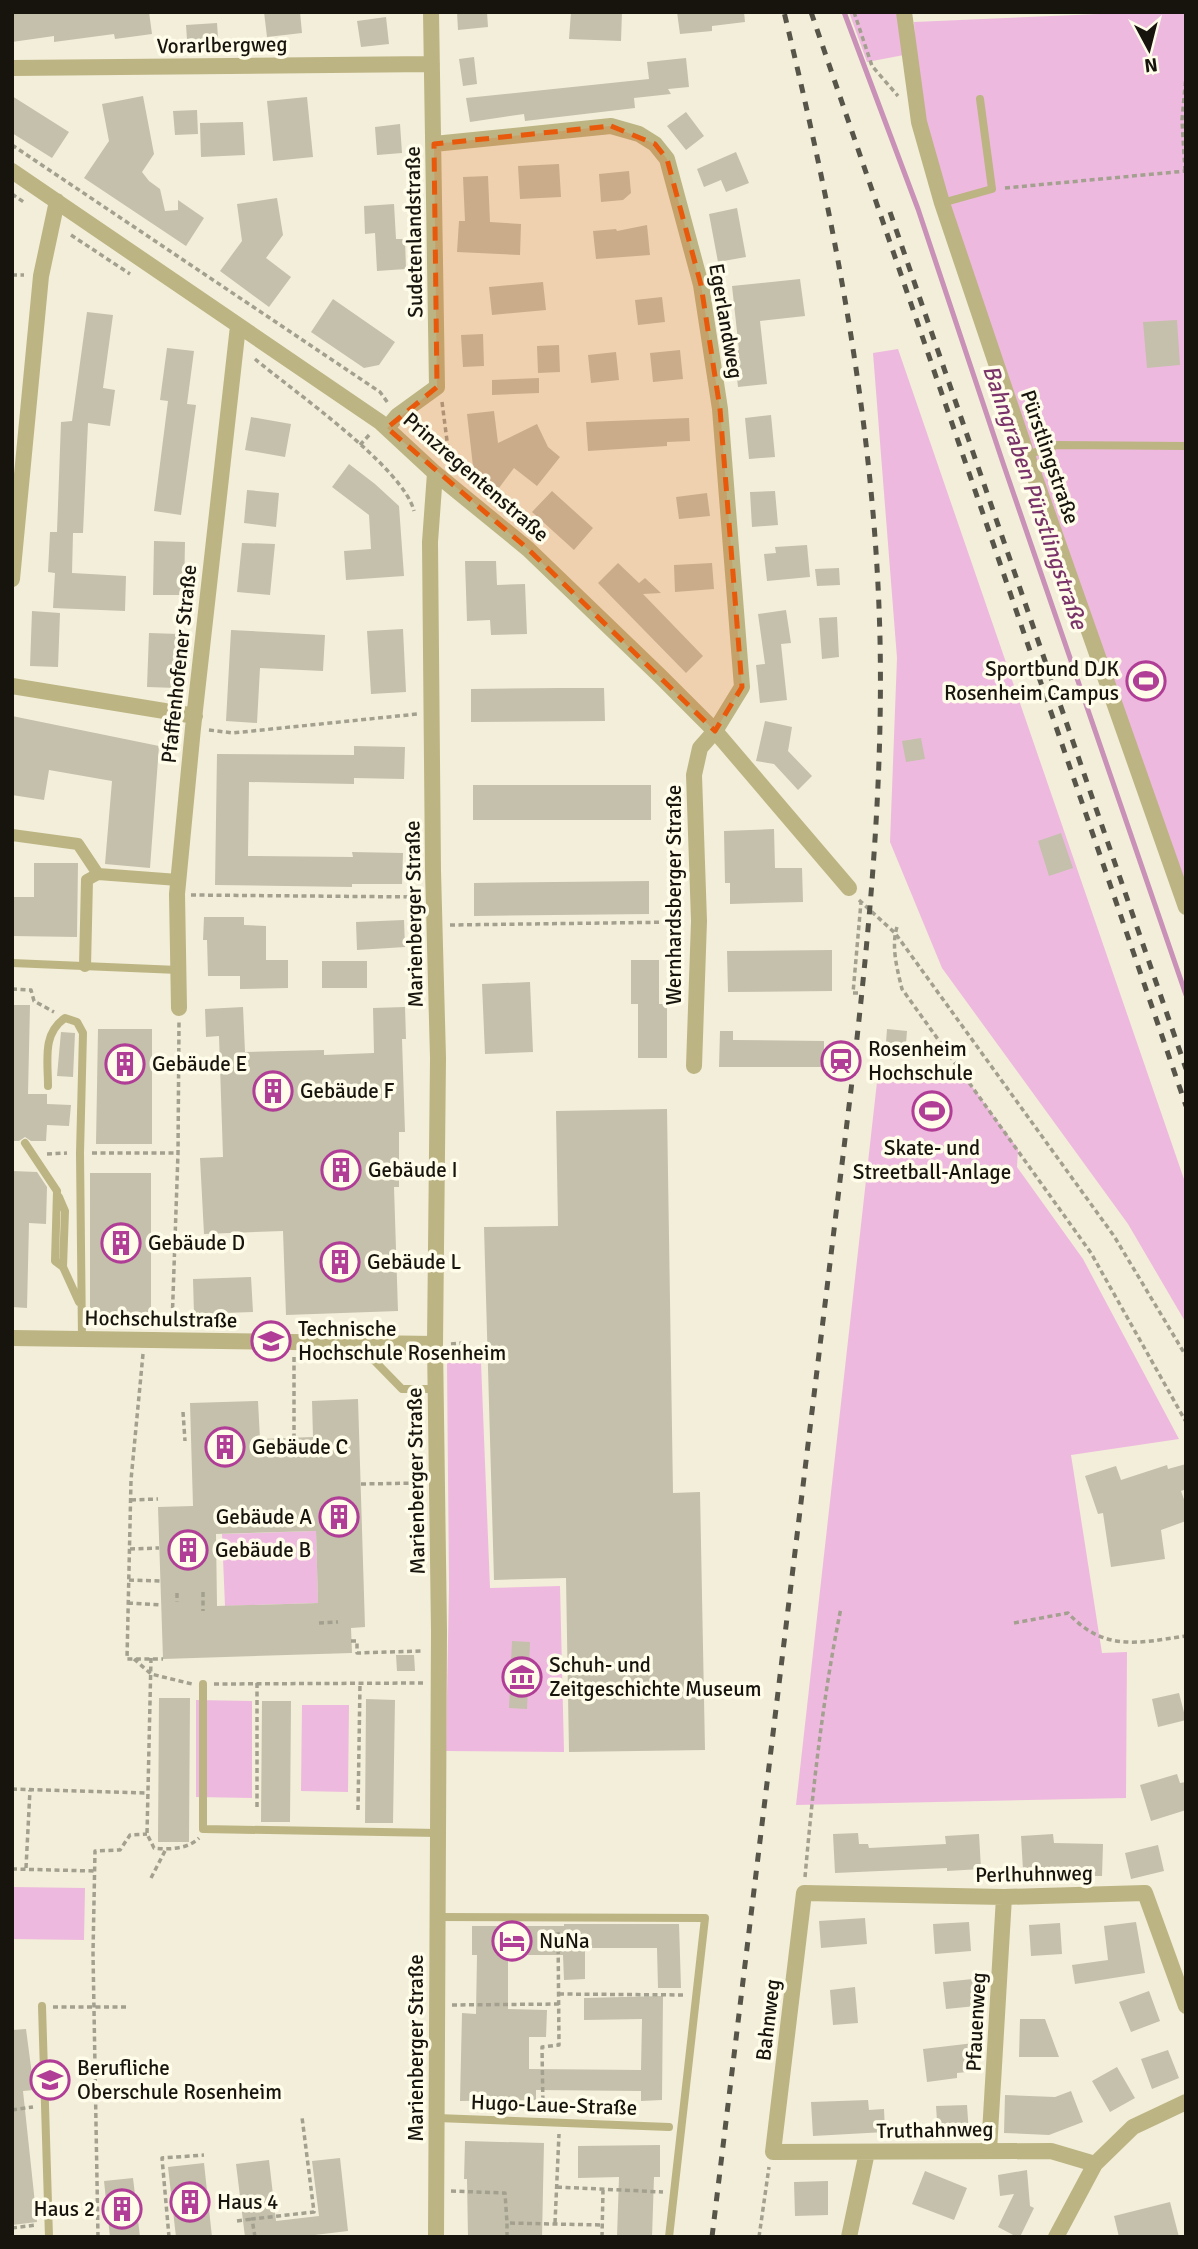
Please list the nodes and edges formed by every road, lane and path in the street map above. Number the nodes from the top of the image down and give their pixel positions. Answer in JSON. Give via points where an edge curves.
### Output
{"nodes":[{"id":1,"x":431,"y":12,"type":"edge"},
{"id":2,"x":854,"y":12,"type":"edge"},
{"id":3,"x":904,"y":12,"type":"edge"},
{"id":4,"x":432,"y":64,"type":"junction"},
{"id":5,"x":12,"y":68,"type":"edge"},
{"id":6,"x":1186,"y":76,"type":"edge"},
{"id":7,"x":980,"y":99,"type":"dead end"},
{"id":8,"x":919,"y":122,"type":"junction"},
{"id":9,"x":434,"y":144,"type":"junction"},
{"id":10,"x":12,"y":145,"type":"edge"},
{"id":11,"x":12,"y":171,"type":"edge"},
{"id":12,"x":1186,"y":171,"type":"edge"},
{"id":13,"x":992,"y":189,"type":"junction"},
{"id":14,"x":12,"y":194,"type":"edge"},
{"id":15,"x":57,"y":201,"type":"junction"},
{"id":16,"x":942,"y":203,"type":"junction"},
{"id":17,"x":34,"y":208,"type":"dead end"},
{"id":18,"x":238,"y":326,"type":"junction"},
{"id":19,"x":236,"y":345,"type":"junction"},
{"id":20,"x":437,"y":387,"type":"junction"},
{"id":21,"x":392,"y":422,"type":"junction"},
{"id":22,"x":1186,"y":446,"type":"edge"},
{"id":23,"x":1027,"y":455,"type":"junction"},
{"id":24,"x":435,"y":473,"type":"junction"},
{"id":25,"x":453,"y":487,"type":"junction"},
{"id":26,"x":430,"y":534,"type":"junction"},
{"id":27,"x":12,"y":579,"type":"edge"},
{"id":28,"x":12,"y":686,"type":"edge"},
{"id":29,"x":432,"y":712,"type":"junction"},
{"id":30,"x":194,"y":722,"type":"junction"},
{"id":31,"x":715,"y":731,"type":"junction"},
{"id":32,"x":12,"y":835,"type":"edge"},
{"id":33,"x":97,"y":874,"type":"junction"},
{"id":34,"x":178,"y":887,"type":"junction"},
{"id":35,"x":849,"y":888,"type":"joint"},
{"id":36,"x":434,"y":898,"type":"junction"},
{"id":37,"x":861,"y":902,"type":"junction"},
{"id":38,"x":1186,"y":907,"type":"edge"},
{"id":39,"x":699,"y":921,"type":"junction"},
{"id":40,"x":435,"y":925,"type":"junction"},
{"id":41,"x":897,"y":927,"type":"dead end"},
{"id":42,"x":895,"y":933,"type":"junction"},
{"id":43,"x":12,"y":963,"type":"edge"},
{"id":44,"x":85,"y":966,"type":"junction"},
{"id":45,"x":178,"y":970,"type":"junction"},
{"id":46,"x":12,"y":989,"type":"edge"},
{"id":47,"x":858,"y":993,"type":"dead end"},
{"id":48,"x":179,"y":1008,"type":"joint"},
{"id":49,"x":65,"y":1018,"type":"junction"},
{"id":50,"x":694,"y":1066,"type":"dead end"},
{"id":51,"x":48,"y":1086,"type":"dead end"},
{"id":52,"x":25,"y":1143,"type":"dead end"},
{"id":53,"x":80,"y":1153,"type":"junction"},
{"id":54,"x":178,"y":1153,"type":"junction"},
{"id":55,"x":82,"y":1307,"type":"junction"},
{"id":56,"x":12,"y":1338,"type":"edge"},
{"id":57,"x":82,"y":1339,"type":"junction"},
{"id":58,"x":145,"y":1340,"type":"junction"},
{"id":59,"x":171,"y":1341,"type":"junction"},
{"id":60,"x":294,"y":1341,"type":"junction"},
{"id":61,"x":357,"y":1343,"type":"junction"},
{"id":62,"x":435,"y":1344,"type":"junction"},
{"id":63,"x":1186,"y":1356,"type":"edge"},
{"id":64,"x":436,"y":1389,"type":"junction"},
{"id":65,"x":183,"y":1412,"type":"dead end"},
{"id":66,"x":1186,"y":1422,"type":"edge"},
{"id":67,"x":294,"y":1438,"type":"dead end"},
{"id":68,"x":185,"y":1441,"type":"dead end"},
{"id":69,"x":438,"y":1483,"type":"junction"},
{"id":70,"x":361,"y":1484,"type":"dead end"},
{"id":71,"x":158,"y":1499,"type":"dead end"},
{"id":72,"x":131,"y":1500,"type":"junction"},
{"id":73,"x":159,"y":1548,"type":"dead end"},
{"id":74,"x":130,"y":1549,"type":"junction"},
{"id":75,"x":129,"y":1580,"type":"junction"},
{"id":76,"x":160,"y":1581,"type":"dead end"},
{"id":77,"x":177,"y":1593,"type":"dead end"},
{"id":78,"x":177,"y":1602,"type":"dead end"},
{"id":79,"x":128,"y":1603,"type":"junction"},
{"id":80,"x":161,"y":1605,"type":"dead end"},
{"id":81,"x":205,"y":1605,"type":"dead end"},
{"id":82,"x":841,"y":1608,"type":"dead end"},
{"id":83,"x":204,"y":1611,"type":"dead end"},
{"id":84,"x":338,"y":1622,"type":"dead end"},
{"id":85,"x":319,"y":1623,"type":"dead end"},
{"id":86,"x":1014,"y":1623,"type":"dead end"},
{"id":87,"x":1186,"y":1636,"type":"edge"},
{"id":88,"x":351,"y":1641,"type":"dead end"},
{"id":89,"x":439,"y":1650,"type":"junction"},
{"id":90,"x":151,"y":1658,"type":"junction"},
{"id":91,"x":134,"y":1659,"type":"junction"},
{"id":92,"x":163,"y":1659,"type":"dead end"},
{"id":93,"x":151,"y":1674,"type":"junction"},
{"id":94,"x":360,"y":1683,"type":"junction"},
{"id":95,"x":439,"y":1683,"type":"junction"},
{"id":96,"x":203,"y":1684,"type":"dead end"},
{"id":97,"x":1186,"y":1685,"type":"edge"},
{"id":98,"x":1186,"y":1697,"type":"edge"},
{"id":99,"x":12,"y":1789,"type":"edge"},
{"id":100,"x":30,"y":1790,"type":"junction"},
{"id":101,"x":148,"y":1793,"type":"junction"},
{"id":102,"x":257,"y":1809,"type":"dead end"},
{"id":103,"x":358,"y":1810,"type":"dead end"},
{"id":104,"x":204,"y":1829,"type":"junction"},
{"id":105,"x":438,"y":1833,"type":"junction"},
{"id":106,"x":147,"y":1834,"type":"junction"},
{"id":107,"x":166,"y":1849,"type":"junction"},
{"id":108,"x":26,"y":1868,"type":"junction"},
{"id":109,"x":12,"y":1869,"type":"edge"},
{"id":110,"x":94,"y":1871,"type":"junction"},
{"id":111,"x":151,"y":1878,"type":"dead end"},
{"id":112,"x":804,"y":1893,"type":"junction"},
{"id":113,"x":1004,"y":1897,"type":"junction"},
{"id":114,"x":558,"y":1916,"type":"junction"},
{"id":115,"x":438,"y":1917,"type":"junction"},
{"id":116,"x":559,"y":1994,"type":"junction"},
{"id":117,"x":696,"y":1994,"type":"junction"},
{"id":118,"x":559,"y":2004,"type":"junction"},
{"id":119,"x":437,"y":2005,"type":"junction"},
{"id":120,"x":42,"y":2006,"type":"joint"},
{"id":121,"x":1186,"y":2006,"type":"edge"},
{"id":122,"x":128,"y":2007,"type":"dead end"},
{"id":123,"x":94,"y":2008,"type":"junction"},
{"id":124,"x":1186,"y":2102,"type":"edge"},
{"id":125,"x":45,"y":2106,"type":"junction"},
{"id":126,"x":12,"y":2110,"type":"edge"},
{"id":127,"x":302,"y":2117,"type":"dead end"},
{"id":128,"x":437,"y":2118,"type":"junction"},
{"id":129,"x":543,"y":2123,"type":"junction"},
{"id":130,"x":559,"y":2124,"type":"junction"},
{"id":131,"x":669,"y":2127,"type":"dead end"},
{"id":132,"x":989,"y":2150,"type":"junction"},
{"id":133,"x":773,"y":2151,"type":"junction"},
{"id":134,"x":867,"y":2152,"type":"junction"},
{"id":135,"x":204,"y":2155,"type":"dead end"},
{"id":136,"x":1095,"y":2164,"type":"junction"},
{"id":137,"x":557,"y":2187,"type":"junction"},
{"id":138,"x":603,"y":2190,"type":"junction"},
{"id":139,"x":436,"y":2191,"type":"junction"},
{"id":140,"x":673,"y":2192,"type":"junction"},
{"id":141,"x":253,"y":2219,"type":"junction"},
{"id":142,"x":237,"y":2221,"type":"dead end"},
{"id":143,"x":49,"y":2223,"type":"junction"},
{"id":144,"x":507,"y":2223,"type":"junction"},
{"id":145,"x":555,"y":2223,"type":"junction"},
{"id":146,"x":602,"y":2225,"type":"junction"},
{"id":147,"x":12,"y":2228,"type":"edge"},
{"id":148,"x":433,"y":2236,"type":"edge"},
{"id":149,"x":49,"y":2237,"type":"edge"},
{"id":150,"x":98,"y":2237,"type":"edge"},
{"id":151,"x":169,"y":2237,"type":"edge"},
{"id":152,"x":255,"y":2237,"type":"edge"},
{"id":153,"x":507,"y":2237,"type":"edge"},
{"id":154,"x":602,"y":2237,"type":"edge"},
{"id":155,"x":668,"y":2237,"type":"edge"},
{"id":156,"x":759,"y":2237,"type":"edge"},
{"id":157,"x":849,"y":2237,"type":"edge"},
{"id":158,"x":1056,"y":2237,"type":"edge"}],
"edges":[{"from":1,"to":4,"type":"street","name":"Sudetenlandstraße"},
{"from":2,"to":8,"type":"path","via":[[872,65]]},
{"from":3,"to":8,"type":"street","name":"Pürstlingstraße"},
{"from":4,"to":5,"type":"street","name":"Vorarlbergweg"},
{"from":4,"to":9,"type":"street","name":"Sudetenlandstraße"},
{"from":6,"to":12,"type":"path","via":[[1182,120]]},
{"from":7,"to":13,"type":"lane"},
{"from":8,"to":16,"type":"street","name":"Pürstlingstraße"},
{"from":9,"to":20,"type":"street","name":"Sudetenlandstraße"},
{"from":9,"to":31,"type":"street","name":"Egerlandweg","via":[[611,126],[639,134],[667,159],[701,285],[720,408],[742,687]]},
{"from":10,"to":21,"type":"path","via":[[380,392]]},
{"from":11,"to":15,"type":"street","name":"Prinzregentenstraße"},
{"from":12,"to":13,"type":"path"},
{"from":13,"to":16,"type":"lane"},
{"from":14,"to":17,"type":"path"},
{"from":15,"to":18,"type":"street","name":"Prinzregentenstraße"},
{"from":15,"to":27,"type":"street","via":[[41,276]]},
{"from":16,"to":23,"type":"street","name":"Pürstlingstraße"},
{"from":18,"to":19,"type":"street","name":"Pfaffenhofener Straße"},
{"from":18,"to":21,"type":"street","name":"Prinzregentenstraße"},
{"from":19,"to":26,"type":"path","via":[[375,457],[411,498],[419,527]]},
{"from":19,"to":30,"type":"street","name":"Pfaffenhofener Straße"},
{"from":20,"to":21,"type":"street"},
{"from":20,"to":25,"type":"path"},
{"from":21,"to":24,"type":"street","name":"Prinzregentenstraße"},
{"from":22,"to":23,"type":"lane","via":[[1057,444]]},
{"from":23,"to":38,"type":"street","name":"Pürstlingstraße"},
{"from":24,"to":25,"type":"street","name":"Prinzregentenstraße"},
{"from":24,"to":26,"type":"street","name":"Marienberger Straße"},
{"from":25,"to":31,"type":"street","name":"Prinzregentenstraße","via":[[538,558]]},
{"from":26,"to":29,"type":"street","name":"Marienberger Straße"},
{"from":28,"to":30,"type":"street"},
{"from":29,"to":30,"type":"path","via":[[233,733]]},
{"from":29,"to":36,"type":"street","name":"Marienberger Straße"},
{"from":30,"to":34,"type":"street","name":"Pfaffenhofener Straße"},
{"from":31,"to":35,"type":"street","name":"Prinzregentenstraße"},
{"from":31,"to":39,"type":"street","name":"Wernhardsberger Straße","via":[[699,748],[694,775]]},
{"from":32,"to":33,"type":"street","via":[[78,844]]},
{"from":33,"to":34,"type":"street"},
{"from":33,"to":44,"type":"street","via":[[87,880]]},
{"from":34,"to":36,"type":"path"},
{"from":34,"to":45,"type":"street","name":"Pfaffenhofener Straße"},
{"from":35,"to":37,"type":"path"},
{"from":36,"to":40,"type":"street","name":"Marienberger Straße"},
{"from":37,"to":42,"type":"path"},
{"from":37,"to":47,"type":"path","via":[[853,993]]},
{"from":39,"to":40,"type":"path"},
{"from":39,"to":50,"type":"street","name":"Wernhardsberger Straße"},
{"from":40,"to":62,"type":"street","name":"Marienberger Straße"},
{"from":41,"to":42,"type":"path"},
{"from":42,"to":63,"type":"path","via":[[1114,1236]]},
{"from":42,"to":66,"type":"path","via":[[895,962],[902,989],[1091,1253]]},
{"from":43,"to":44,"type":"lane"},
{"from":44,"to":45,"type":"lane"},
{"from":45,"to":48,"type":"street","name":"Pfaffenhofener Straße"},
{"from":46,"to":49,"type":"path","via":[[31,990],[34,1002]]},
{"from":48,"to":54,"type":"path"},
{"from":49,"to":51,"type":"lane","via":[[49,1035]]},
{"from":49,"to":53,"type":"lane","via":[[77,1022],[83,1033]]},
{"from":52,"to":55,"type":"lane","via":[[57,1191],[55,1261],[63,1267]]},
{"from":53,"to":54,"type":"path"},
{"from":53,"to":55,"type":"lane"},
{"from":54,"to":59,"type":"path"},
{"from":55,"to":57,"type":"lane"},
{"from":56,"to":57,"type":"street","name":"Hochschulstraße"},
{"from":57,"to":58,"type":"street","name":"Hochschulstraße"},
{"from":58,"to":59,"type":"street","name":"Hochschulstraße"},
{"from":58,"to":72,"type":"path"},
{"from":59,"to":60,"type":"street","name":"Hochschulstraße"},
{"from":60,"to":61,"type":"street","name":"Hochschulstraße"},
{"from":60,"to":67,"type":"path"},
{"from":61,"to":62,"type":"street","name":"Hochschulstraße"},
{"from":61,"to":64,"type":"lane","via":[[402,1389]]},
{"from":62,"to":64,"type":"street","name":"Marienberger Straße"},
{"from":64,"to":69,"type":"street","name":"Marienberger Straße"},
{"from":65,"to":68,"type":"path"},
{"from":69,"to":70,"type":"path"},
{"from":69,"to":89,"type":"street","name":"Marienberger Straße"},
{"from":71,"to":72,"type":"path"},
{"from":72,"to":74,"type":"path"},
{"from":73,"to":74,"type":"path"},
{"from":74,"to":75,"type":"path"},
{"from":75,"to":76,"type":"path"},
{"from":75,"to":79,"type":"path"},
{"from":77,"to":78,"type":"path"},
{"from":79,"to":80,"type":"path"},
{"from":79,"to":91,"type":"path","via":[[127,1659]]},
{"from":81,"to":83,"type":"path","via":[[204,1589]]},
{"from":82,"to":112,"type":"path"},
{"from":84,"to":85,"type":"path"},
{"from":86,"to":87,"type":"path","via":[[1068,1613],[1082,1628],[1113,1642]]},
{"from":88,"to":89,"type":"path","via":[[357,1641],[357,1653]]},
{"from":89,"to":95,"type":"street","name":"Marienberger Straße"},
{"from":90,"to":91,"type":"path"},
{"from":90,"to":92,"type":"path"},
{"from":90,"to":93,"type":"path"},
{"from":91,"to":93,"type":"path"},
{"from":93,"to":101,"type":"path"},
{"from":94,"to":95,"type":"path"},
{"from":94,"to":102,"type":"path","via":[[257,1683]]},
{"from":94,"to":103,"type":"path"},
{"from":95,"to":105,"type":"street","name":"Marienberger Straße"},
{"from":96,"to":104,"type":"lane"},
{"from":97,"to":98,"type":"path"},
{"from":99,"to":100,"type":"path"},
{"from":100,"to":101,"type":"path"},
{"from":100,"to":108,"type":"path"},
{"from":101,"to":106,"type":"path"},
{"from":104,"to":105,"type":"lane"},
{"from":104,"to":107,"type":"path","via":[[192,1844]]},
{"from":105,"to":115,"type":"street","name":"Marienberger Straße"},
{"from":106,"to":107,"type":"path","via":[[154,1848]]},
{"from":106,"to":110,"type":"path","via":[[130,1835],[120,1850],[95,1851]]},
{"from":107,"to":111,"type":"path"},
{"from":108,"to":109,"type":"path"},
{"from":108,"to":110,"type":"path"},
{"from":110,"to":123,"type":"path"},
{"from":112,"to":113,"type":"street","name":"Perlhuhnweg"},
{"from":112,"to":133,"type":"street","name":"Bahnweg"},
{"from":113,"to":121,"type":"street","name":"Perlhuhnweg","via":[[1145,1894]]},
{"from":113,"to":132,"type":"street","name":"Pfauenweg"},
{"from":114,"to":115,"type":"lane"},
{"from":114,"to":116,"type":"path"},
{"from":114,"to":117,"type":"lane","via":[[705,1918]]},
{"from":115,"to":119,"type":"street","name":"Marienberger Straße"},
{"from":116,"to":117,"type":"path"},
{"from":116,"to":118,"type":"path"},
{"from":117,"to":140,"type":"lane"},
{"from":118,"to":119,"type":"path"},
{"from":118,"to":129,"type":"path","via":[[559,2045],[542,2047]]},
{"from":119,"to":128,"type":"street","name":"Marienberger Straße"},
{"from":120,"to":123,"type":"path"},
{"from":120,"to":125,"type":"lane"},
{"from":122,"to":123,"type":"path"},
{"from":123,"to":150,"type":"path"},
{"from":124,"to":136,"type":"street","via":[[1133,2127]]},
{"from":125,"to":126,"type":"path"},
{"from":125,"to":143,"type":"lane"},
{"from":127,"to":141,"type":"path","via":[[314,2212]]},
{"from":128,"to":129,"type":"lane","name":"Hugo-Laue-Straße"},
{"from":128,"to":139,"type":"street","name":"Marienberger Straße"},
{"from":129,"to":130,"type":"lane","name":"Hugo-Laue-Straße"},
{"from":130,"to":131,"type":"lane","name":"Hugo-Laue-Straße"},
{"from":130,"to":137,"type":"path"},
{"from":132,"to":134,"type":"street","name":"Truthahnweg"},
{"from":132,"to":136,"type":"street","name":"Truthahnweg","via":[[1051,2151]]},
{"from":133,"to":134,"type":"street","name":"Truthahnweg"},
{"from":133,"to":156,"type":"path"},
{"from":134,"to":157,"type":"street"},
{"from":135,"to":151,"type":"path","via":[[162,2158]]},
{"from":136,"to":158,"type":"street"},
{"from":137,"to":138,"type":"path"},
{"from":137,"to":145,"type":"path"},
{"from":138,"to":140,"type":"path"},
{"from":138,"to":146,"type":"path"},
{"from":139,"to":144,"type":"path","via":[[505,2193]]},
{"from":139,"to":148,"type":"street","name":"Marienberger Straße"},
{"from":140,"to":155,"type":"lane"},
{"from":141,"to":142,"type":"path"},
{"from":141,"to":152,"type":"path"},
{"from":143,"to":147,"type":"path"},
{"from":143,"to":149,"type":"lane"},
{"from":144,"to":145,"type":"path"},
{"from":144,"to":153,"type":"path"},
{"from":145,"to":146,"type":"path"},
{"from":146,"to":154,"type":"path"}]}
